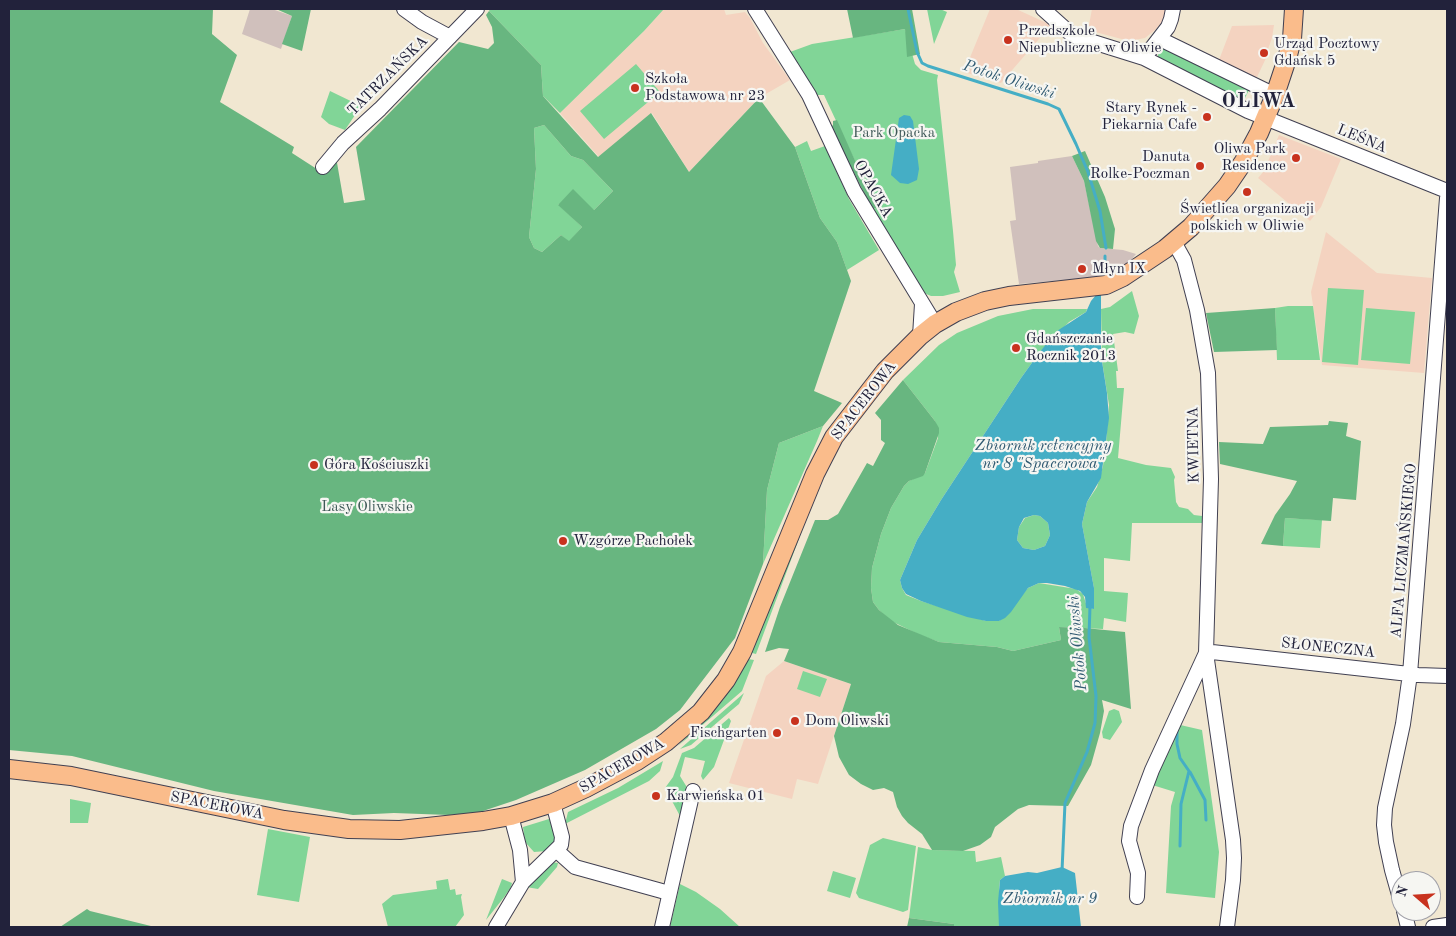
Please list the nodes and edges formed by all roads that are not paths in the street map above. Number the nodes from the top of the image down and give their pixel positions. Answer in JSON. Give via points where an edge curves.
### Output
{"nodes":[{"id":1,"x":404,"y":9,"type":"edge"},
{"id":2,"x":476,"y":9,"type":"edge"},
{"id":3,"x":755,"y":9,"type":"edge"},
{"id":4,"x":1043,"y":9,"type":"edge"},
{"id":5,"x":1172,"y":9,"type":"edge"},
{"id":6,"x":1294,"y":9,"type":"edge"},
{"id":7,"x":450,"y":36,"type":"junction"},
{"id":8,"x":1160,"y":39,"type":"junction"},
{"id":9,"x":1144,"y":58,"type":"junction"},
{"id":10,"x":1275,"y":95,"type":"junction"},
{"id":11,"x":1266,"y":118,"type":"junction"},
{"id":12,"x":323,"y":167,"type":"dead end"},
{"id":13,"x":1447,"y":190,"type":"edge"},
{"id":14,"x":1447,"y":198,"type":"edge"},
{"id":15,"x":1174,"y":242,"type":"junction"},
{"id":16,"x":922,"y":304,"type":"junction"},
{"id":17,"x":935,"y":324,"type":"junction"},
{"id":18,"x":920,"y":336,"type":"junction"},
{"id":19,"x":1206,"y":653,"type":"junction"},
{"id":20,"x":1410,"y":674,"type":"junction"},
{"id":21,"x":1447,"y":676,"type":"edge"},
{"id":22,"x":9,"y":770,"type":"edge"},
{"id":23,"x":693,"y":791,"type":"dead end"},
{"id":24,"x":553,"y":803,"type":"junction"},
{"id":25,"x":511,"y":816,"type":"junction"},
{"id":26,"x":520,"y":850,"type":"junction"},
{"id":27,"x":556,"y":850,"type":"junction"},
{"id":28,"x":543,"y":861,"type":"junction"},
{"id":29,"x":1392,"y":871,"type":"edge"},
{"id":30,"x":523,"y":882,"type":"junction"},
{"id":31,"x":669,"y":893,"type":"junction"},
{"id":32,"x":1137,"y":897,"type":"dead end"},
{"id":33,"x":1447,"y":925,"type":"edge"},
{"id":34,"x":496,"y":927,"type":"edge"},
{"id":35,"x":662,"y":927,"type":"edge"},
{"id":36,"x":1227,"y":927,"type":"edge"},
{"id":37,"x":1433,"y":927,"type":"edge"}],
"edges":[{"from":1,"to":7,"type":"street"},
{"from":2,"to":7,"type":"street","name":"TATRZAŃSKA"},
{"from":3,"to":16,"type":"street","name":"OPACKA","via":[[813,103],[854,192]]},
{"from":4,"to":9,"type":"street","name":"LEŚNA","via":[[1077,37]]},
{"from":5,"to":8,"type":"street","via":[[1172,19]]},
{"from":6,"to":10,"type":"main road","name":"SPACEROWA","via":[[1292,40]]},
{"from":7,"to":12,"type":"street","name":"TATRZAŃSKA"},
{"from":8,"to":9,"type":"street"},
{"from":8,"to":10,"type":"street"},
{"from":9,"to":11,"type":"street","name":"LEŚNA"},
{"from":10,"to":11,"type":"main road","name":"SPACEROWA"},
{"from":11,"to":13,"type":"street","name":"LEŚNA"},
{"from":11,"to":15,"type":"main road","name":"SPACEROWA","via":[[1227,186],[1203,215]]},
{"from":14,"to":20,"type":"street","name":"ALFA LICZMAŃSKIEGO"},
{"from":15,"to":17,"type":"main road","name":"SPACEROWA","via":[[1106,285],[985,301]]},
{"from":15,"to":19,"type":"street","name":"KWIETNA","via":[[1184,260],[1208,372],[1211,479]]},
{"from":16,"to":17,"type":"street","name":"OPACKA"},
{"from":16,"to":18,"type":"street"},
{"from":17,"to":18,"type":"main road","name":"SPACEROWA"},
{"from":18,"to":24,"type":"main road","name":"SPACEROWA","via":[[885,371],[834,437],[800,508],[742,652],[716,695],[666,742],[637,761]]},
{"from":19,"to":20,"type":"street","name":"SŁONECZNA"},
{"from":19,"to":32,"type":"street","name":"KWIETNA","via":[[1152,770],[1131,826],[1129,841],[1138,873]]},
{"from":19,"to":36,"type":"street","name":"KWIETNA","via":[[1233,840],[1233,880]]},
{"from":20,"to":21,"type":"street","name":"SŁONECZNA"},
{"from":20,"to":29,"type":"street","name":"ALFA LICZMAŃSKIEGO","via":[[1403,724],[1386,799],[1384,825]]},
{"from":22,"to":25,"type":"main road","name":"SPACEROWA","via":[[71,776],[284,820],[349,829],[414,829]]},
{"from":23,"to":31,"type":"street"},
{"from":24,"to":25,"type":"main road","name":"SPACEROWA"},
{"from":24,"to":27,"type":"street","via":[[562,838]]},
{"from":25,"to":26,"type":"street"},
{"from":26,"to":28,"type":"street"},
{"from":26,"to":30,"type":"street"},
{"from":27,"to":28,"type":"street"},
{"from":27,"to":31,"type":"street","via":[[575,867]]},
{"from":28,"to":30,"type":"street"},
{"from":30,"to":34,"type":"street"},
{"from":31,"to":35,"type":"street"},
{"from":33,"to":37,"type":"street"}]}
